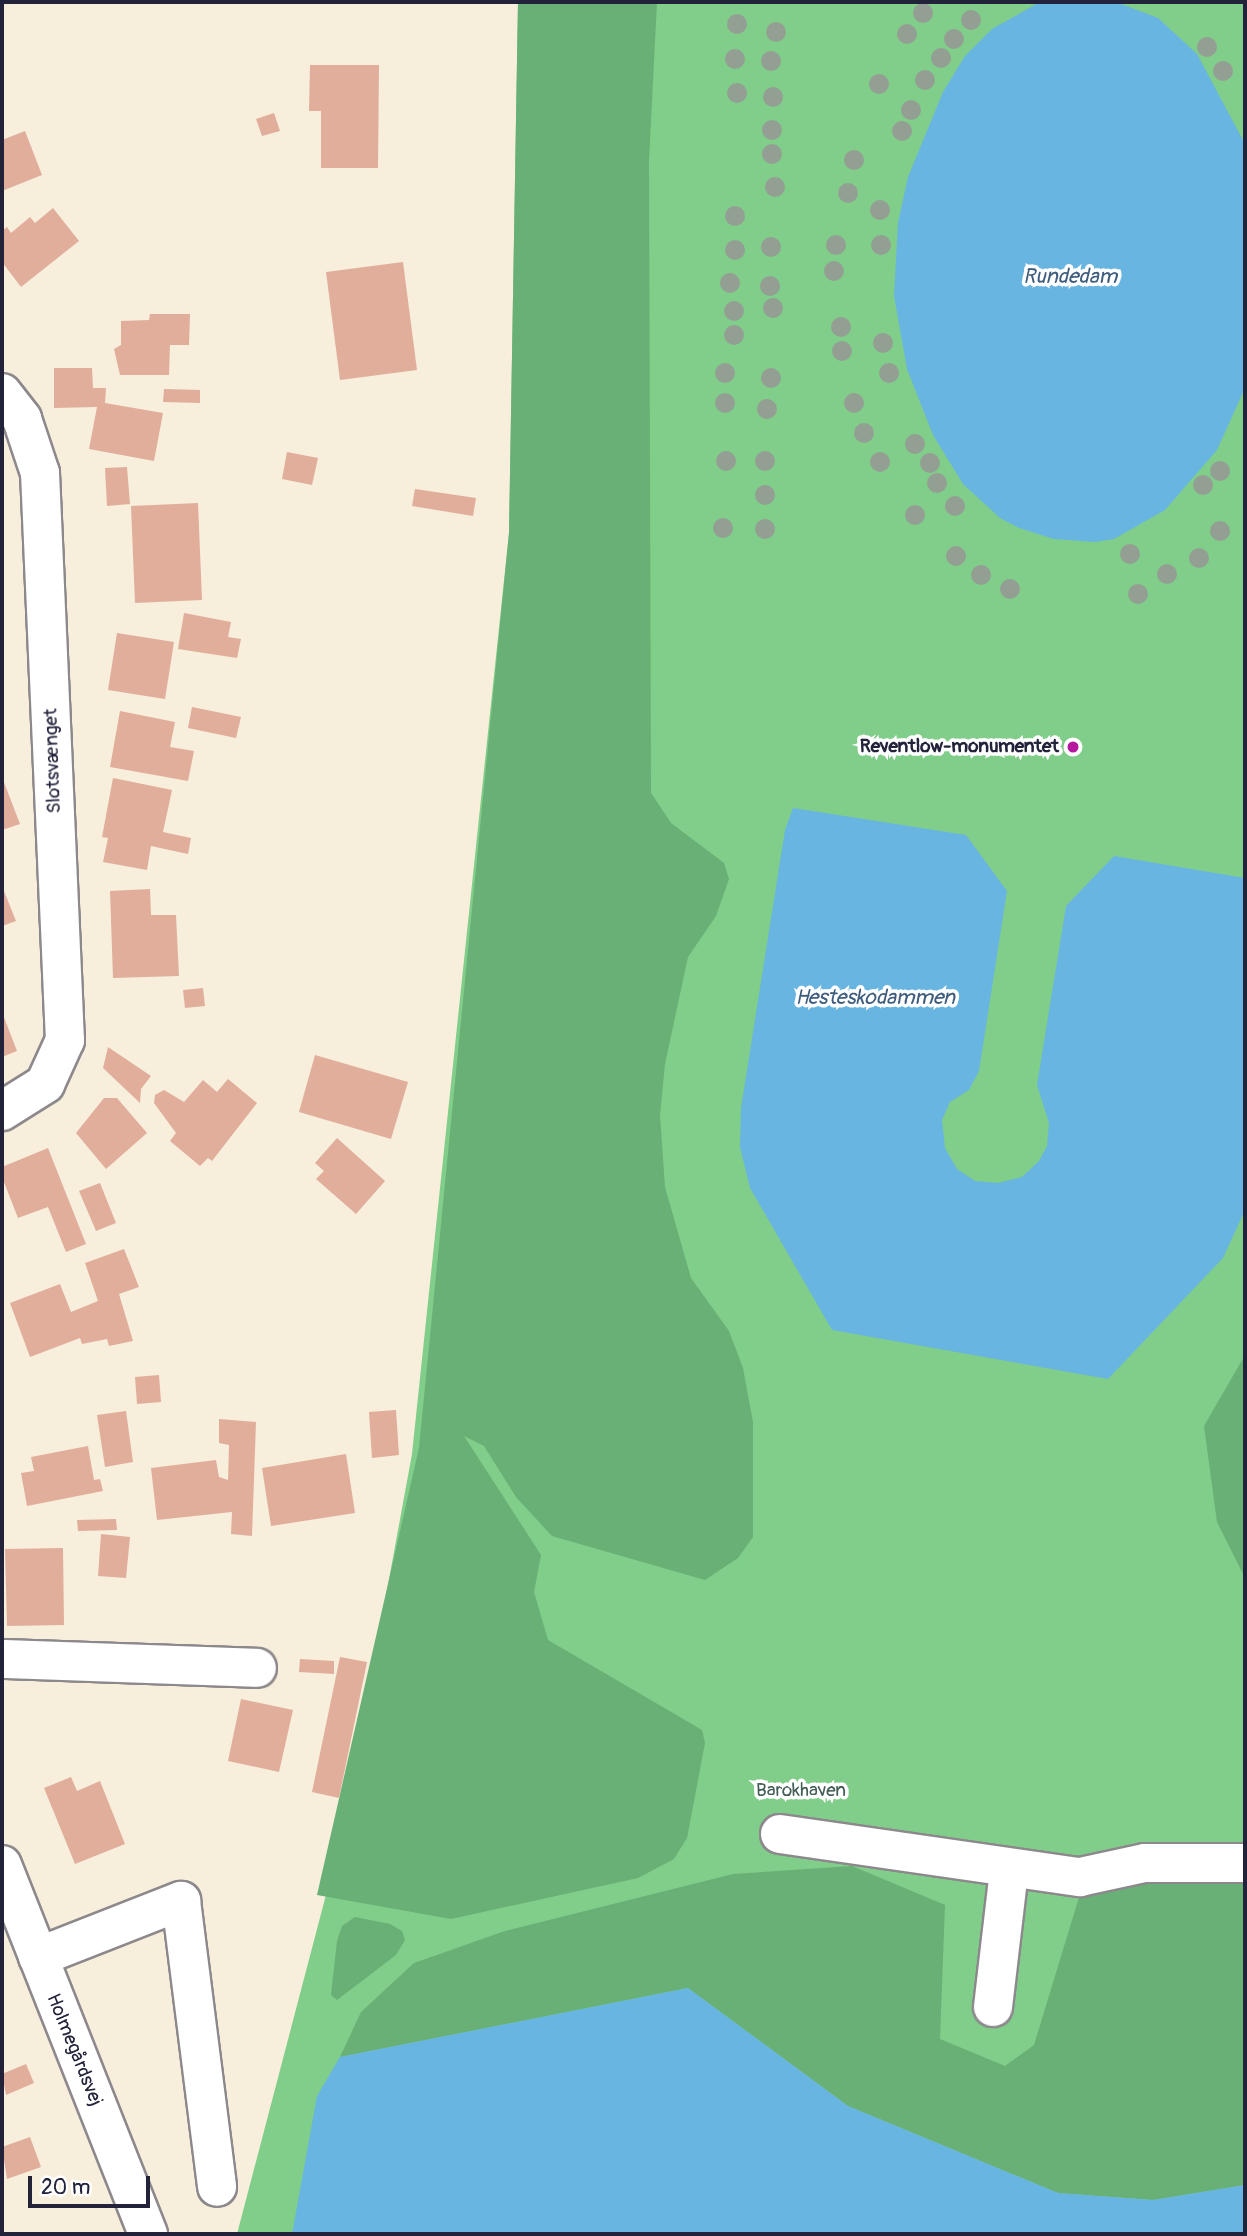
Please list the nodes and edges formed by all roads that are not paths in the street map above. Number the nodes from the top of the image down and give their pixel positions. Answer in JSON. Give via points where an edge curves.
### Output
{"nodes":[{"id":1,"x":2,"y":393,"type":"edge"},
{"id":2,"x":2,"y":1111,"type":"edge"},
{"id":3,"x":2,"y":1659,"type":"edge"},
{"id":4,"x":257,"y":1668,"type":"dead end"},
{"id":5,"x":780,"y":1834,"type":"dead end"},
{"id":6,"x":1245,"y":1863,"type":"edge"},
{"id":7,"x":2,"y":1865,"type":"edge"},
{"id":8,"x":1009,"y":1870,"type":"junction"},
{"id":9,"x":38,"y":1957,"type":"junction"},
{"id":10,"x":993,"y":2007,"type":"dead end"},
{"id":11,"x":217,"y":2186,"type":"dead end"},
{"id":12,"x":148,"y":2234,"type":"edge"}],
"edges":[{"from":1,"to":2,"type":"street","name":"Slotsvænget","via":[[22,419],[40,473],[65,1040],[45,1084]]},
{"from":3,"to":4,"type":"street"},
{"from":5,"to":8,"type":"street"},
{"from":6,"to":8,"type":"street","via":[[1145,1863],[1080,1877]]},
{"from":7,"to":9,"type":"street","name":"Holmegårdsvej"},
{"from":8,"to":10,"type":"street"},
{"from":9,"to":11,"type":"street","via":[[181,1901]]},
{"from":9,"to":12,"type":"street","name":"Holmegårdsvej"}]}
